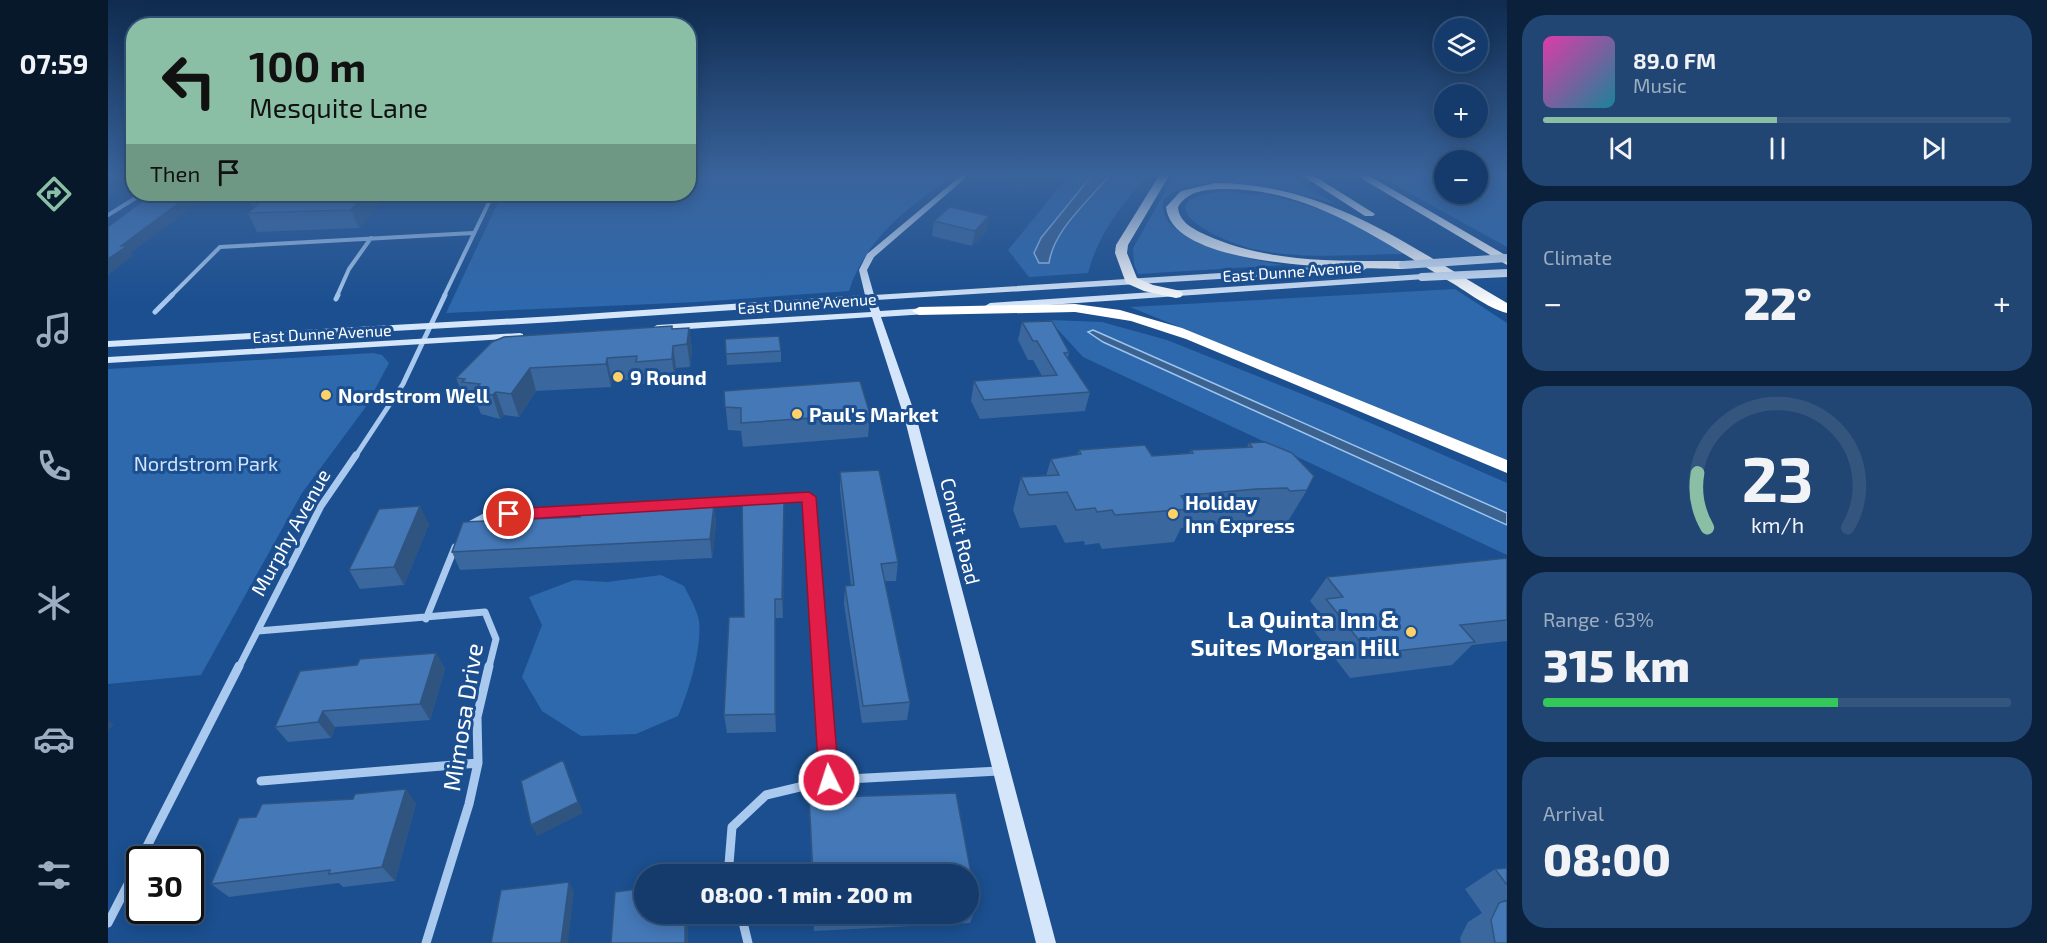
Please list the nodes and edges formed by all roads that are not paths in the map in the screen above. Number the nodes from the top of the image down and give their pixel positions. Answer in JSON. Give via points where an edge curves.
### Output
{"nodes":[{"id":1,"x":481,"y":218,"type":"edge"},
{"id":2,"x":914,"y":218,"type":"edge"},
{"id":3,"x":1138,"y":218,"type":"edge"},
{"id":4,"x":1175,"y":218,"type":"edge"},
{"id":5,"x":1352,"y":218,"type":"edge"},
{"id":6,"x":1374,"y":218,"type":"edge"},
{"id":7,"x":1436,"y":218,"type":"edge"},
{"id":8,"x":473,"y":233,"type":"junction"},
{"id":9,"x":371,"y":238,"type":"junction"},
{"id":10,"x":1507,"y":259,"type":"edge"},
{"id":11,"x":1403,"y":265,"type":"junction"},
{"id":12,"x":1507,"y":273,"type":"edge"},
{"id":13,"x":1131,"y":280,"type":"junction"},
{"id":14,"x":1176,"y":294,"type":"junction"},
{"id":15,"x":869,"y":297,"type":"junction"},
{"id":16,"x":336,"y":299,"type":"dead end"},
{"id":17,"x":1507,"y":302,"type":"edge"},
{"id":18,"x":1507,"y":309,"type":"edge"},
{"id":19,"x":919,"y":311,"type":"junction"},
{"id":20,"x":155,"y":312,"type":"dead end"},
{"id":21,"x":875,"y":314,"type":"junction"},
{"id":22,"x":431,"y":327,"type":"junction"},
{"id":23,"x":643,"y":329,"type":"edge"},
{"id":24,"x":528,"y":336,"type":"edge"},
{"id":25,"x":424,"y":342,"type":"junction"},
{"id":26,"x":108,"y":344,"type":"edge"},
{"id":27,"x":108,"y":360,"type":"edge"},
{"id":28,"x":1507,"y":467,"type":"edge"},
{"id":29,"x":462,"y":529,"type":"edge"},
{"id":30,"x":458,"y":539,"type":"edge"},
{"id":31,"x":426,"y":619,"type":"junction"},
{"id":32,"x":258,"y":631,"type":"junction"},
{"id":33,"x":478,"y":763,"type":"junction"},
{"id":34,"x":1001,"y":771,"type":"junction"},
{"id":35,"x":829,"y":780,"type":"junction"},
{"id":36,"x":261,"y":782,"type":"dead end"},
{"id":37,"x":147,"y":846,"type":"edge"},
{"id":38,"x":729,"y":864,"type":"edge"},
{"id":39,"x":126,"y":888,"type":"edge"},
{"id":40,"x":108,"y":923,"type":"edge"},
{"id":41,"x":743,"y":924,"type":"edge"},
{"id":42,"x":426,"y":943,"type":"edge"},
{"id":43,"x":748,"y":943,"type":"edge"},
{"id":44,"x":1046,"y":943,"type":"edge"}],
"edges":[{"from":1,"to":8,"type":"street","name":"Murphy Avenue"},
{"from":2,"to":15,"type":"main road","name":"Condit Road","via":[[870,255],[863,270]]},
{"from":3,"to":13,"type":"highway","via":[[1121,253]]},
{"from":4,"to":11,"type":"highway","via":[[1207,240],[1247,253],[1298,261]]},
{"from":5,"to":18,"type":"highway"},
{"from":6,"to":17,"type":"highway"},
{"from":7,"to":10,"type":"highway"},
{"from":8,"to":9,"type":"street"},
{"from":8,"to":22,"type":"street","name":"Murphy Avenue"},
{"from":9,"to":16,"type":"street","via":[[349,269]]},
{"from":9,"to":20,"type":"street","via":[[220,247]]},
{"from":10,"to":11,"type":"main road","name":"East Dunne Avenue","bridge":true},
{"from":11,"to":13,"type":"main road","name":"East Dunne Avenue"},
{"from":12,"to":14,"type":"main road","name":"East Dunne Avenue","bridge":true},
{"from":13,"to":14,"type":"highway"},
{"from":13,"to":15,"type":"main road","name":"East Dunne Avenue"},
{"from":14,"to":19,"type":"main road","name":"East Dunne Avenue"},
{"from":15,"to":21,"type":"main road","name":"Condit Road"},
{"from":15,"to":22,"type":"main road","name":"East Dunne Avenue"},
{"from":19,"to":21,"type":"main road","name":"East Dunne Avenue"},
{"from":19,"to":28,"type":"highway","via":[[1075,308],[1144,319]]},
{"from":21,"to":23,"type":"main road","name":"East Dunne Avenue"},
{"from":21,"to":34,"type":"main road","name":"Condit Road","via":[[911,420]]},
{"from":22,"to":25,"type":"street","name":"Murphy Avenue"},
{"from":22,"to":26,"type":"main road","name":"East Dunne Avenue"},
{"from":24,"to":25,"type":"main road","name":"East Dunne Avenue"},
{"from":25,"to":27,"type":"main road","name":"East Dunne Avenue"},
{"from":25,"to":32,"type":"street","name":"Murphy Avenue","via":[[391,405],[321,506]]},
{"from":29,"to":35,"type":"street","via":[[486,516],[809,497]]},
{"from":30,"to":31,"type":"street"},
{"from":31,"to":32,"type":"street","name":"Mimosa Drive"},
{"from":31,"to":33,"type":"street","name":"Mimosa Drive","via":[[485,612],[496,639],[477,717]]},
{"from":32,"to":37,"type":"street","name":"Murphy Avenue"},
{"from":33,"to":36,"type":"street"},
{"from":33,"to":42,"type":"street","name":"Mimosa Drive"},
{"from":34,"to":35,"type":"street"},
{"from":34,"to":44,"type":"main road","name":"Condit Road"},
{"from":35,"to":38,"type":"street","via":[[766,795],[732,827]]},
{"from":39,"to":40,"type":"street","name":"Murphy Avenue"},
{"from":41,"to":43,"type":"street"}]}
